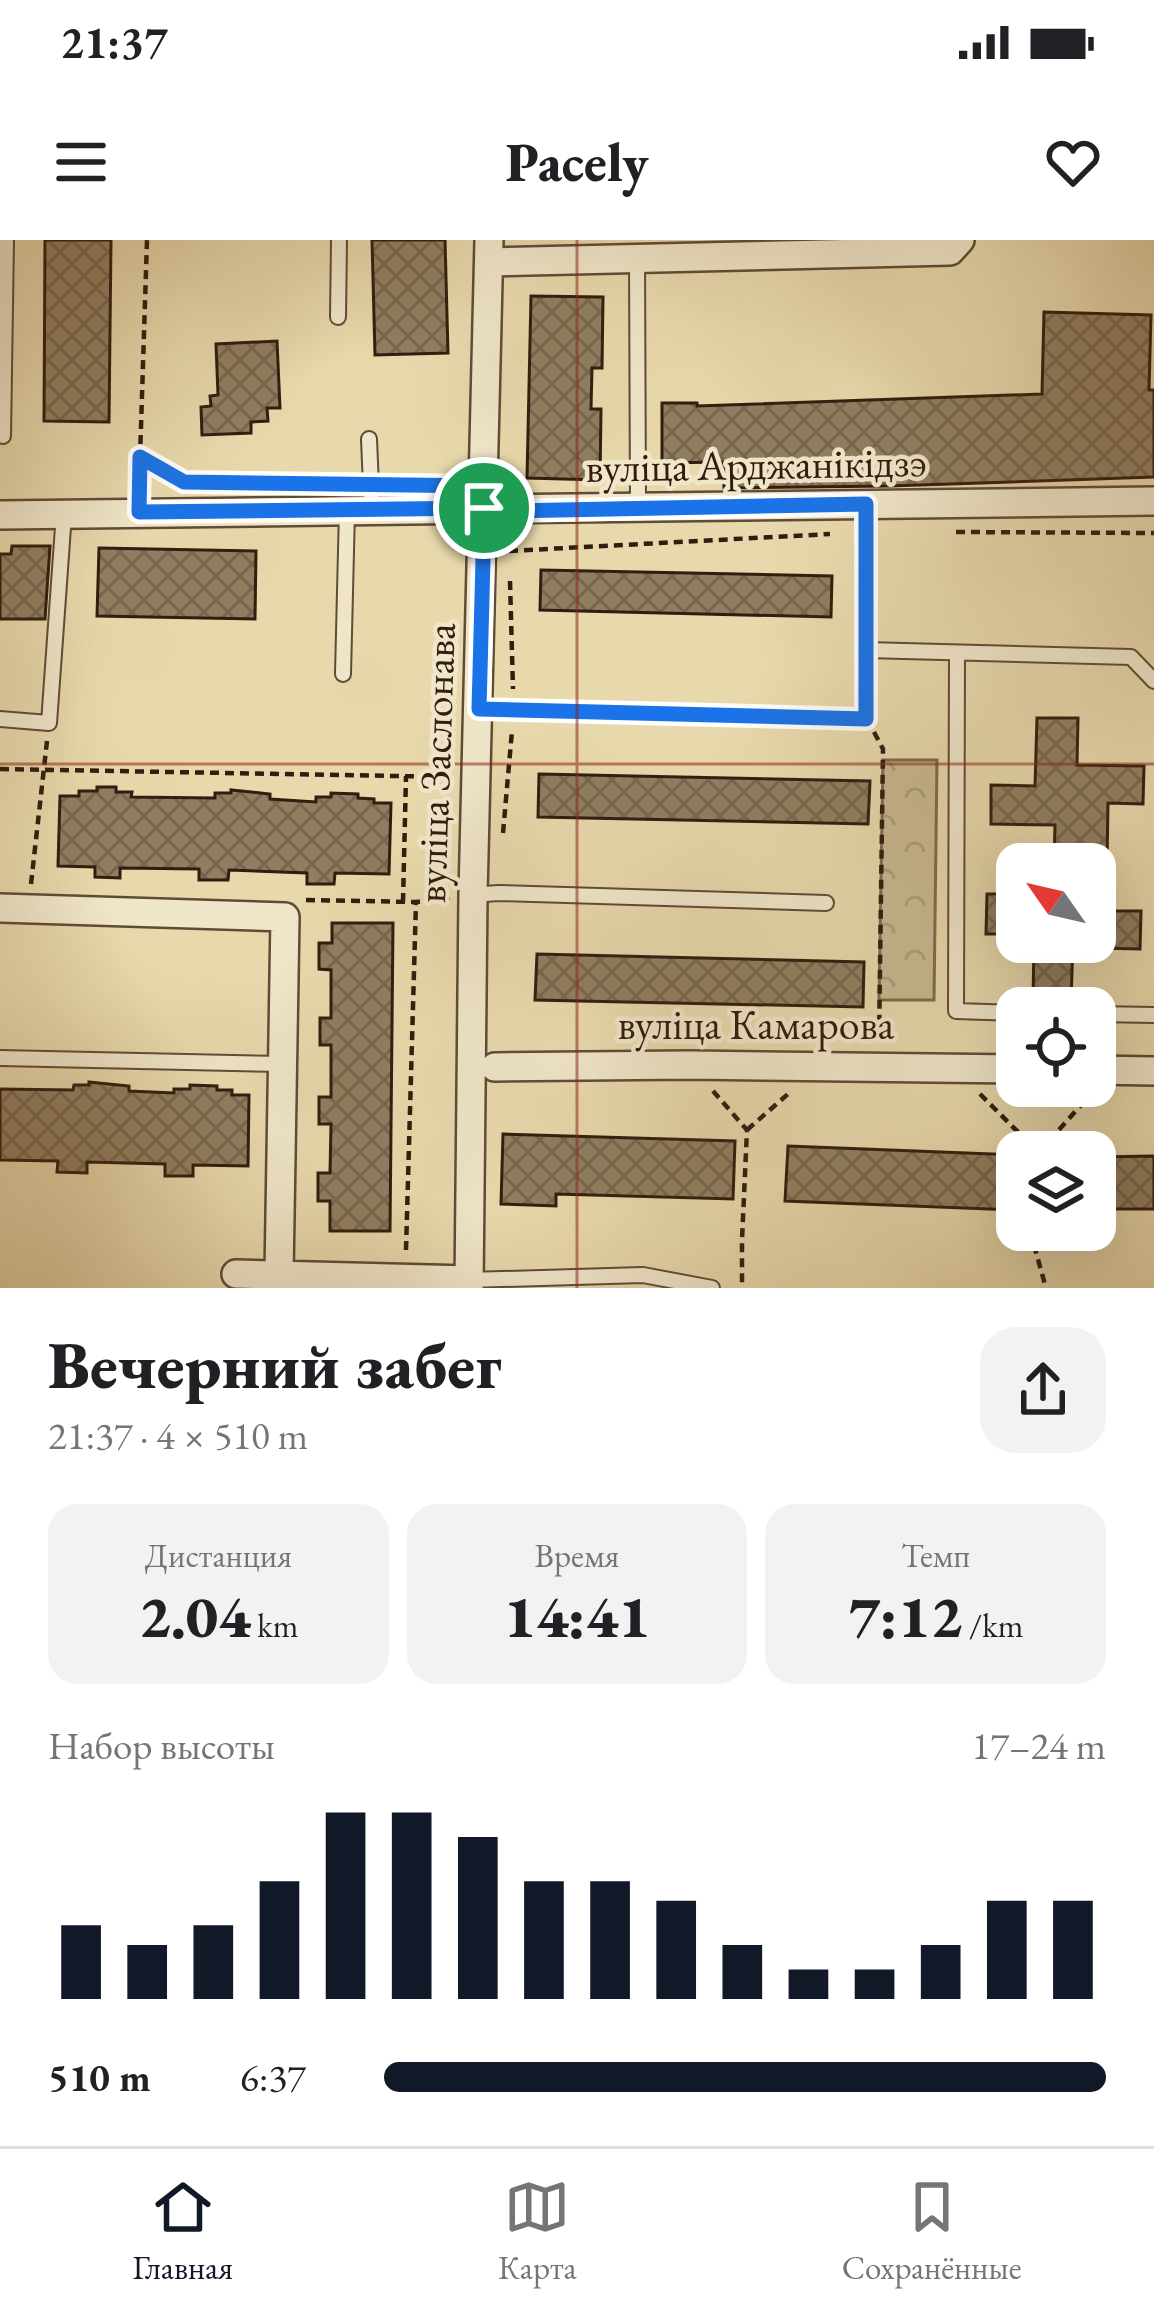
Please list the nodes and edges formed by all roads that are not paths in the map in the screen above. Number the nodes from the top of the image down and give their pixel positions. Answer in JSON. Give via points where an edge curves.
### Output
{"nodes":[{"id":1,"x":6,"y":240,"type":"edge"},
{"id":2,"x":339,"y":240,"type":"edge"},
{"id":3,"x":960,"y":240,"type":"edge"},
{"id":4,"x":489,"y":251,"type":"edge"},
{"id":5,"x":637,"y":257,"type":"junction"},
{"id":6,"x":338,"y":317,"type":"dead end"},
{"id":7,"x":3,"y":436,"type":"dead end"},
{"id":8,"x":369,"y":439,"type":"dead end"},
{"id":9,"x":1154,"y":501,"type":"edge"},
{"id":10,"x":638,"y":507,"type":"junction"},
{"id":11,"x":484,"y":508,"type":"junction"},
{"id":12,"x":360,"y":510,"type":"junction"},
{"id":13,"x":64,"y":513,"type":"junction"},
{"id":14,"x":0,"y":515,"type":"edge"},
{"id":15,"x":866,"y":518,"type":"junction"},
{"id":16,"x":866,"y":650,"type":"junction"},
{"id":17,"x":957,"y":653,"type":"junction"},
{"id":18,"x":343,"y":674,"type":"dead end"},
{"id":19,"x":1154,"y":680,"type":"edge"},
{"id":20,"x":479,"y":709,"type":"junction"},
{"id":21,"x":0,"y":718,"type":"edge"},
{"id":22,"x":473,"y":895,"type":"junction"},
{"id":23,"x":826,"y":903,"type":"dead end"},
{"id":24,"x":14,"y":908,"type":"edge"},
{"id":25,"x":996,"y":1012,"type":"edge"},
{"id":26,"x":1116,"y":1015,"type":"edge"},
{"id":27,"x":1154,"y":1016,"type":"edge"},
{"id":28,"x":0,"y":1058,"type":"edge"},
{"id":29,"x":282,"y":1064,"type":"junction"},
{"id":30,"x":495,"y":1067,"type":"dead end"},
{"id":31,"x":996,"y":1069,"type":"edge"},
{"id":32,"x":1116,"y":1070,"type":"edge"},
{"id":33,"x":1154,"y":1071,"type":"edge"},
{"id":34,"x":236,"y":1274,"type":"dead end"},
{"id":35,"x":279,"y":1276,"type":"junction"},
{"id":36,"x":469,"y":1284,"type":"edge"},
{"id":37,"x":712,"y":1288,"type":"edge"}],
"edges":[{"from":1,"to":7,"type":"lane"},
{"from":2,"to":6,"type":"lane"},
{"from":3,"to":5,"type":"street","via":[[950,251]]},
{"from":4,"to":5,"type":"street"},
{"from":4,"to":11,"type":"street","name":"вуліца Заслонава"},
{"from":5,"to":10,"type":"lane"},
{"from":8,"to":12,"type":"lane"},
{"from":9,"to":15,"type":"street","name":"вуліца Арджанікідзэ"},
{"from":10,"to":11,"type":"street","name":"вуліца Арджанікідзэ"},
{"from":10,"to":15,"type":"street","name":"вуліца Арджанікідзэ"},
{"from":11,"to":12,"type":"street","name":"вуліца Арджанікідзэ"},
{"from":11,"to":20,"type":"street","name":"вуліца Заслонава"},
{"from":12,"to":13,"type":"street","name":"вуліца Арджанікідзэ"},
{"from":12,"to":18,"type":"lane"},
{"from":13,"to":14,"type":"street","name":"вуліца Арджанікідзэ"},
{"from":13,"to":21,"type":"lane","via":[[50,723]]},
{"from":15,"to":16,"type":"lane"},
{"from":16,"to":17,"type":"lane"},
{"from":16,"to":20,"type":"lane","via":[[866,719]]},
{"from":17,"to":19,"type":"lane","via":[[1131,657]]},
{"from":17,"to":25,"type":"lane","via":[[956,1011]]},
{"from":20,"to":22,"type":"street","name":"вуліца Заслонава"},
{"from":22,"to":23,"type":"lane"},
{"from":22,"to":36,"type":"street","name":"вуліца Заслонава"},
{"from":24,"to":29,"type":"street","via":[[285,917]]},
{"from":26,"to":27,"type":"lane"},
{"from":28,"to":29,"type":"lane"},
{"from":29,"to":35,"type":"street"},
{"from":30,"to":31,"type":"street","name":"вуліца Камарова"},
{"from":32,"to":33,"type":"street"},
{"from":34,"to":35,"type":"street"},
{"from":35,"to":36,"type":"street"},
{"from":36,"to":37,"type":"lane","via":[[643,1275]]}]}
